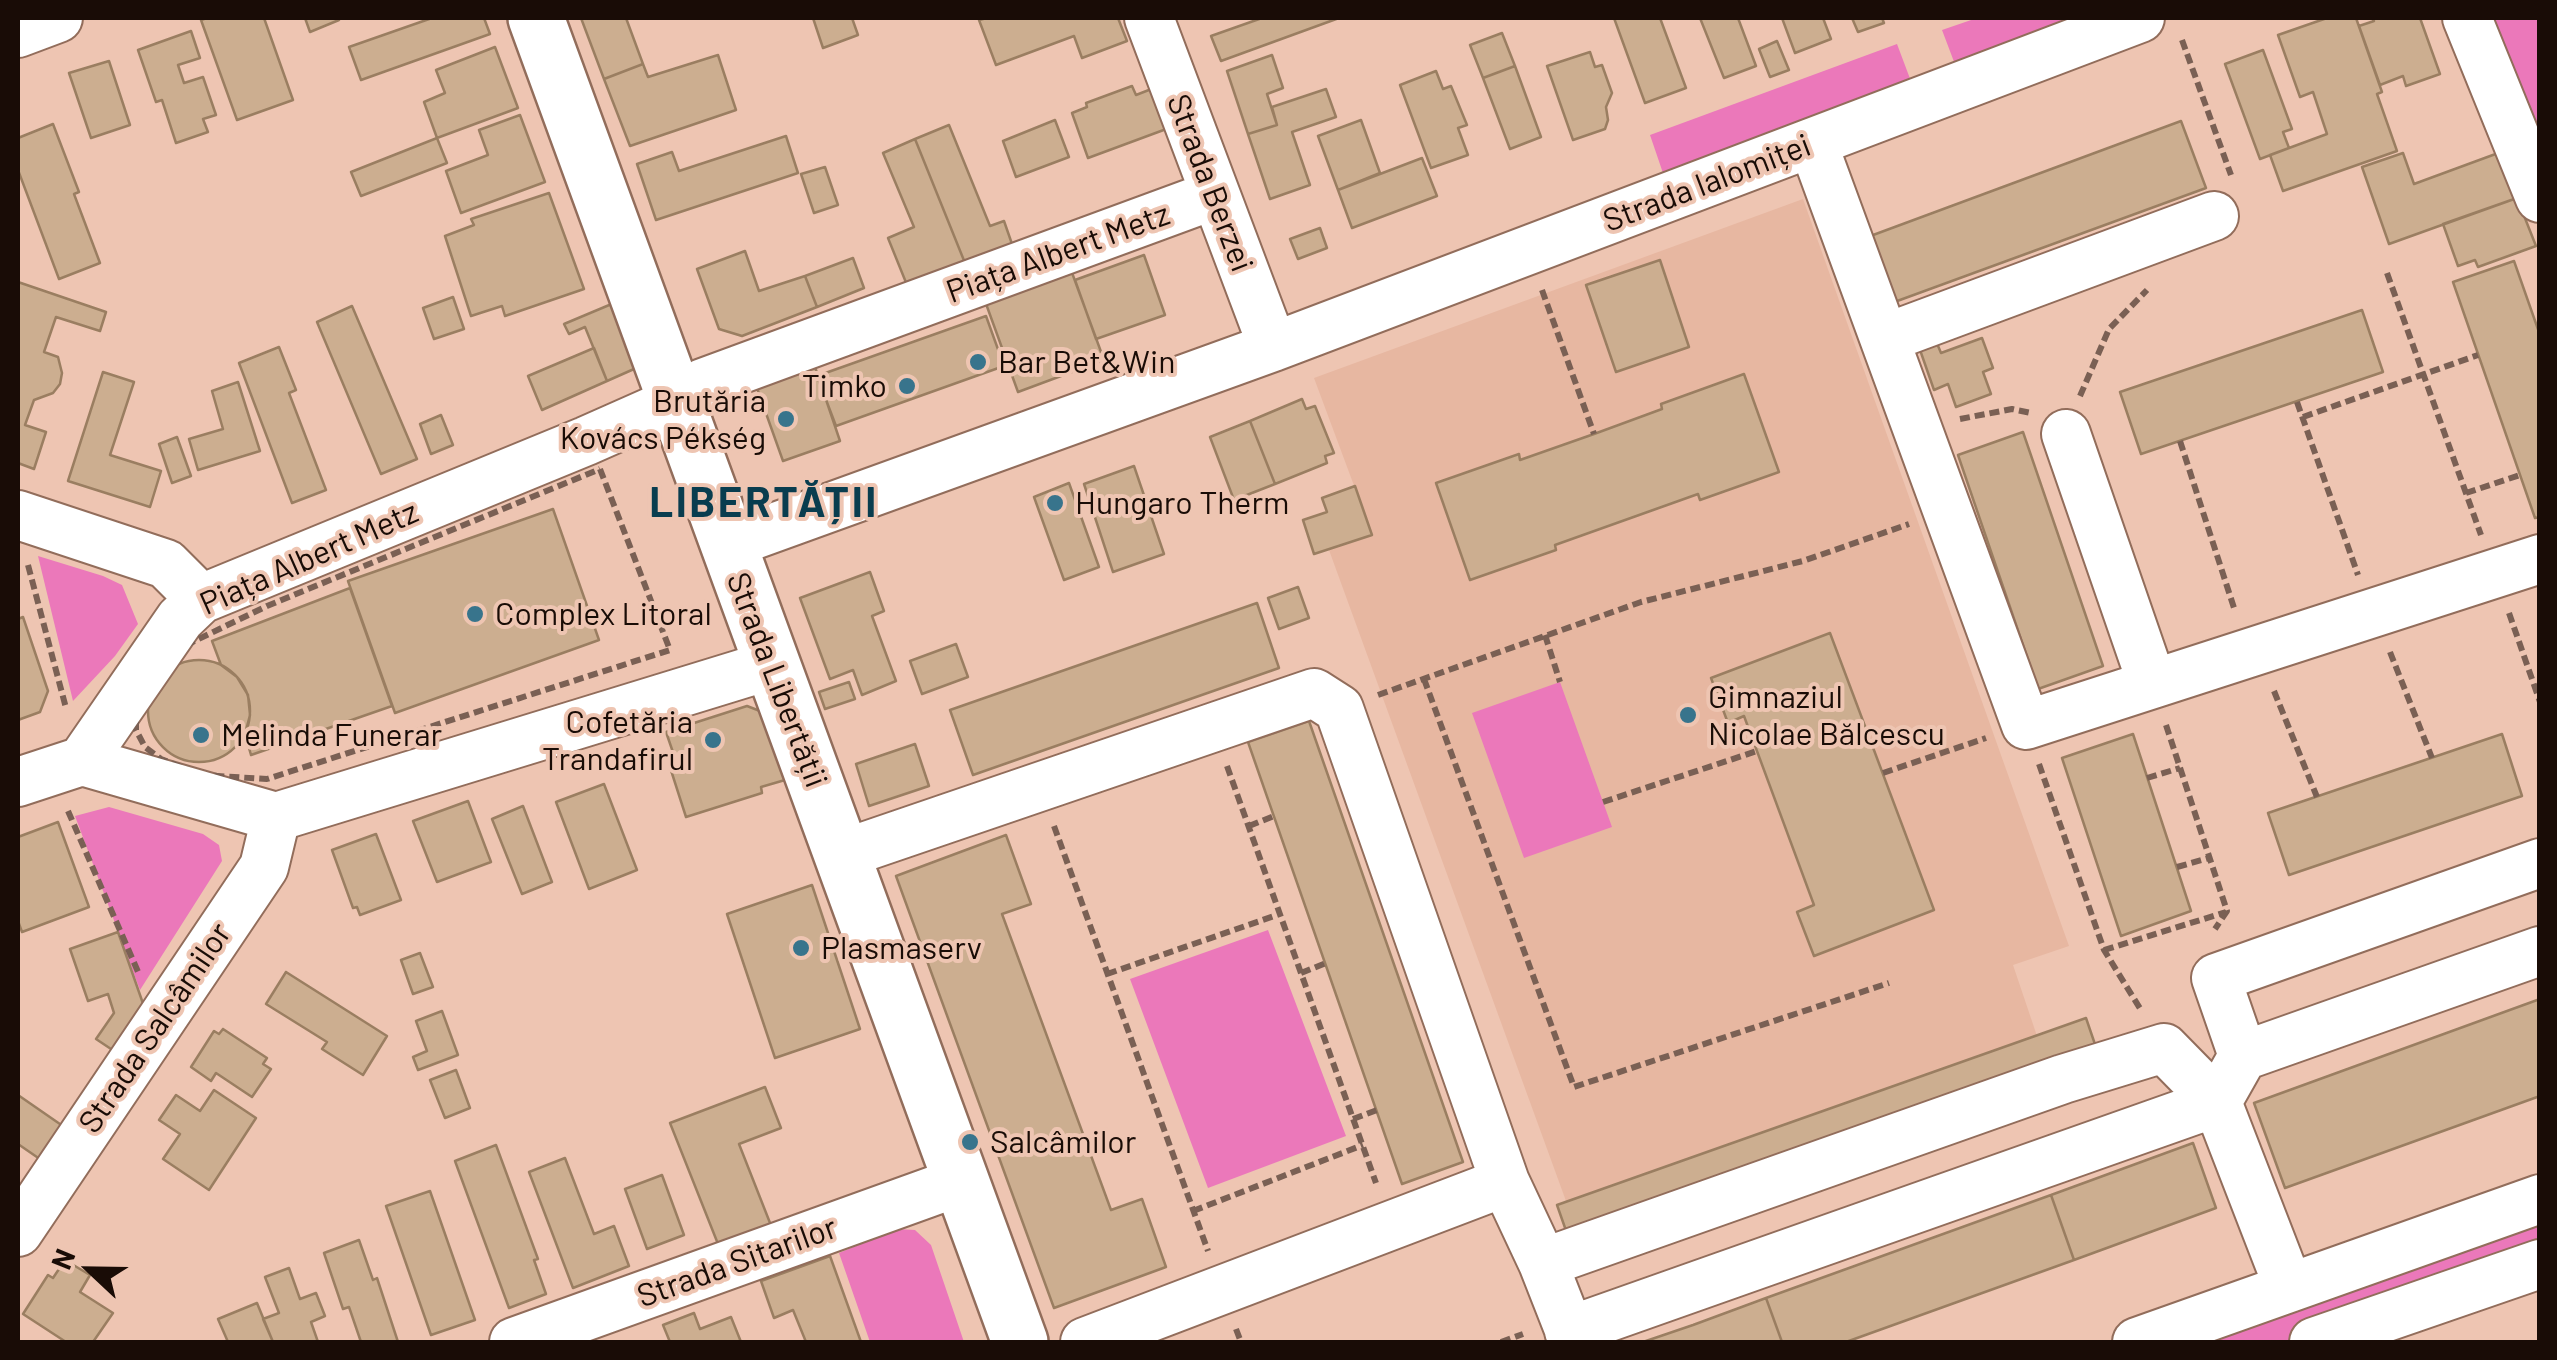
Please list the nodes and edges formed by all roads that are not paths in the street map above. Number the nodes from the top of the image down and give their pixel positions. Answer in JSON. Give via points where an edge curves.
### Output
{"nodes":[{"id":1,"x":58,"y":18,"type":"edge"},
{"id":2,"x":536,"y":18,"type":"edge"},
{"id":3,"x":1149,"y":18,"type":"edge"},
{"id":4,"x":2140,"y":18,"type":"edge"},
{"id":5,"x":2468,"y":18,"type":"edge"},
{"id":6,"x":18,"y":32,"type":"edge"},
{"id":7,"x":1813,"y":144,"type":"junction"},
{"id":8,"x":1214,"y":196,"type":"junction"},
{"id":9,"x":2540,"y":198,"type":"edge"},
{"id":10,"x":2214,"y":216,"type":"road end"},
{"id":11,"x":1886,"y":338,"type":"junction"},
{"id":12,"x":1273,"y":348,"type":"junction"},
{"id":13,"x":674,"y":402,"type":"junction"},
{"id":14,"x":2066,"y":434,"type":"road end"},
{"id":15,"x":22,"y":536,"type":"edge"},
{"id":16,"x":726,"y":545,"type":"junction"},
{"id":17,"x":2540,"y":559,"type":"edge"},
{"id":18,"x":201,"y":599,"type":"junction"},
{"id":19,"x":771,"y":665,"type":"junction"},
{"id":20,"x":2152,"y":683,"type":"junction"},
{"id":21,"x":76,"y":740,"type":"junction"},
{"id":22,"x":18,"y":782,"type":"edge"},
{"id":23,"x":276,"y":817,"type":"junction"},
{"id":24,"x":844,"y":854,"type":"junction"},
{"id":25,"x":2540,"y":863,"type":"edge"},
{"id":26,"x":2540,"y":951,"type":"edge"},
{"id":27,"x":2243,"y":1056,"type":"junction"},
{"id":28,"x":2217,"y":1102,"type":"junction"},
{"id":29,"x":961,"y":1181,"type":"junction"},
{"id":30,"x":1504,"y":1182,"type":"junction"},
{"id":31,"x":2540,"y":1199,"type":"edge"},
{"id":32,"x":18,"y":1232,"type":"edge"},
{"id":33,"x":1543,"y":1263,"type":"junction"},
{"id":34,"x":2540,"y":1264,"type":"edge"},
{"id":35,"x":2289,"y":1288,"type":"junction"},
{"id":36,"x":1571,"y":1337,"type":"edge"},
{"id":37,"x":514,"y":1342,"type":"edge"},
{"id":38,"x":1020,"y":1342,"type":"edge"},
{"id":39,"x":1085,"y":1342,"type":"edge"},
{"id":40,"x":2136,"y":1342,"type":"edge"},
{"id":41,"x":2314,"y":1342,"type":"edge"}],
"edges":[{"from":1,"to":6,"type":"street"},
{"from":2,"to":13,"type":"main road","name":"Strada Libertății"},
{"from":3,"to":8,"type":"street","name":"Strada Berzei"},
{"from":4,"to":7,"type":"street","name":"Strada Ialomiței"},
{"from":5,"to":9,"type":"street"},
{"from":7,"to":11,"type":"street"},
{"from":7,"to":12,"type":"street","name":"Strada Ialomiței"},
{"from":8,"to":12,"type":"street","name":"Strada Berzei"},
{"from":8,"to":13,"type":"street","name":"Piața Albert Metz","via":[[704,383]]},
{"from":10,"to":11,"type":"street"},
{"from":11,"to":20,"type":"street","via":[[2026,725]]},
{"from":12,"to":16,"type":"street"},
{"from":13,"to":16,"type":"main road","name":"Strada Libertății"},
{"from":13,"to":18,"type":"street","name":"Piața Albert Metz"},
{"from":14,"to":20,"type":"street"},
{"from":15,"to":18,"type":"street","via":[[166,564]]},
{"from":16,"to":19,"type":"main road","name":"Strada Libertății"},
{"from":17,"to":20,"type":"street"},
{"from":18,"to":21,"type":"street","name":"Piața Albert Metz"},
{"from":19,"to":23,"type":"street"},
{"from":19,"to":24,"type":"main road","name":"Strada Libertății"},
{"from":21,"to":22,"type":"street"},
{"from":21,"to":23,"type":"street"},
{"from":23,"to":32,"type":"street","name":"Strada Salcâmilor","via":[[264,867]]},
{"from":24,"to":29,"type":"main road","name":"Strada Libertății"},
{"from":24,"to":30,"type":"street","via":[[1314,693],[1338,709]]},
{"from":25,"to":27,"type":"street","via":[[2216,978]]},
{"from":26,"to":27,"type":"street"},
{"from":27,"to":28,"type":"street"},
{"from":28,"to":33,"type":"street","via":[[2164,1048]]},
{"from":28,"to":35,"type":"street"},
{"from":28,"to":36,"type":"street"},
{"from":29,"to":37,"type":"street","name":"Strada Sitarilor"},
{"from":29,"to":38,"type":"main road","name":"Strada Libertății"},
{"from":30,"to":33,"type":"street"},
{"from":30,"to":39,"type":"street"},
{"from":31,"to":35,"type":"street"},
{"from":33,"to":36,"type":"street"},
{"from":34,"to":41,"type":"street"},
{"from":35,"to":40,"type":"street"}]}
